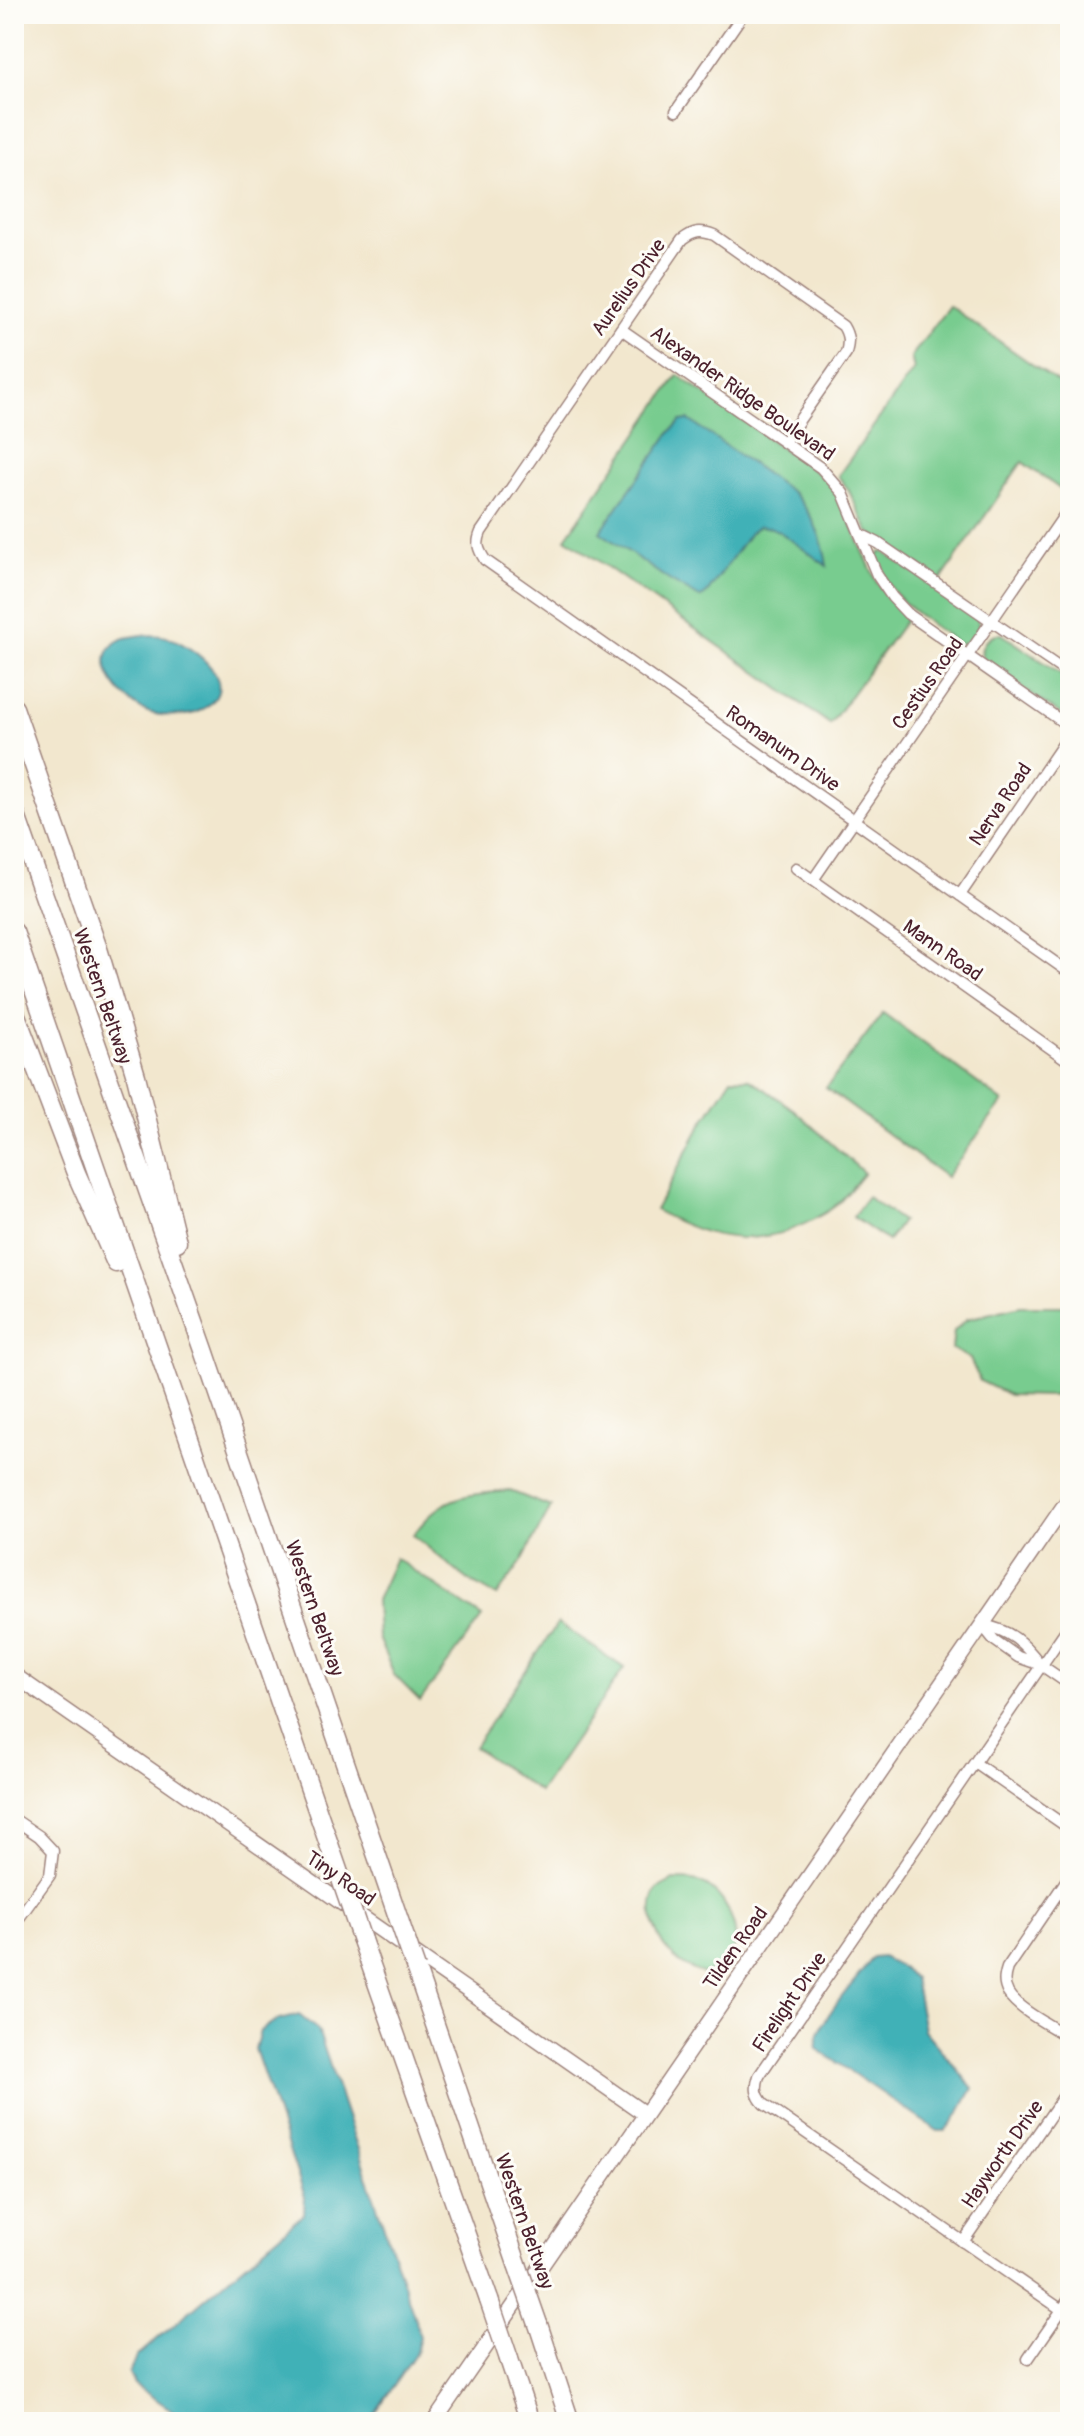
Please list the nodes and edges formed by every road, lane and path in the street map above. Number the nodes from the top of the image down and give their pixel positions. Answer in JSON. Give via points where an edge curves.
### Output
{"nodes":[{"id":1,"x":743,"y":14,"type":"edge"},
{"id":2,"x":676,"y":111,"type":"dead end"},
{"id":3,"x":621,"y":329,"type":"junction"},
{"id":4,"x":784,"y":442,"type":"junction"},
{"id":5,"x":1070,"y":507,"type":"edge"},
{"id":6,"x":860,"y":534,"type":"junction"},
{"id":7,"x":478,"y":550,"type":"joint"},
{"id":8,"x":992,"y":621,"type":"junction"},
{"id":9,"x":967,"y":656,"type":"junction"},
{"id":10,"x":1070,"y":675,"type":"edge"},
{"id":11,"x":14,"y":708,"type":"edge"},
{"id":12,"x":1070,"y":727,"type":"edge"},
{"id":13,"x":1070,"y":734,"type":"edge"},
{"id":14,"x":14,"y":810,"type":"edge"},
{"id":15,"x":854,"y":820,"type":"junction"},
{"id":16,"x":796,"y":868,"type":"dead end"},
{"id":17,"x":813,"y":880,"type":"junction"},
{"id":18,"x":960,"y":895,"type":"junction"},
{"id":19,"x":14,"y":932,"type":"edge"},
{"id":20,"x":1068,"y":968,"type":"edge"},
{"id":21,"x":14,"y":1010,"type":"edge"},
{"id":22,"x":1070,"y":1062,"type":"edge"},
{"id":23,"x":204,"y":1350,"type":"junction"},
{"id":24,"x":167,"y":1379,"type":"junction"},
{"id":25,"x":1070,"y":1497,"type":"edge"},
{"id":26,"x":1070,"y":1624,"type":"edge"},
{"id":27,"x":982,"y":1625,"type":"junction"},
{"id":28,"x":1018,"y":1640,"type":"junction"},
{"id":29,"x":1010,"y":1651,"type":"junction"},
{"id":30,"x":1041,"y":1665,"type":"junction"},
{"id":31,"x":14,"y":1675,"type":"edge"},
{"id":32,"x":1070,"y":1685,"type":"edge"},
{"id":33,"x":975,"y":1763,"type":"junction"},
{"id":34,"x":14,"y":1819,"type":"edge"},
{"id":35,"x":1070,"y":1829,"type":"edge"},
{"id":36,"x":1070,"y":1875,"type":"edge"},
{"id":37,"x":14,"y":1925,"type":"edge"},
{"id":38,"x":1070,"y":2038,"type":"edge"},
{"id":39,"x":1070,"y":2087,"type":"edge"},
{"id":40,"x":645,"y":2114,"type":"junction"},
{"id":41,"x":963,"y":2242,"type":"junction"},
{"id":42,"x":1070,"y":2298,"type":"edge"},
{"id":43,"x":1062,"y":2310,"type":"junction"},
{"id":44,"x":1028,"y":2359,"type":"dead end"},
{"id":45,"x":434,"y":2422,"type":"edge"},
{"id":46,"x":530,"y":2422,"type":"edge"},
{"id":47,"x":570,"y":2422,"type":"edge"}],
"edges":[{"from":1,"to":2,"type":"street"},
{"from":3,"to":4,"type":"street","name":"Alexander Ridge Boulevard"},
{"from":3,"to":4,"type":"street","name":"Aurelius Drive","via":[[682,240],[693,232],[714,235],[849,335],[846,353]]},
{"from":3,"to":7,"type":"street","name":"Aurelius Drive","via":[[481,532]]},
{"from":4,"to":6,"type":"street","name":"Alexander Ridge Boulevard","via":[[832,479]]},
{"from":5,"to":8,"type":"street","name":"Cestius Road"},
{"from":6,"to":8,"type":"street"},
{"from":6,"to":9,"type":"street","name":"Alexander Ridge Boulevard","via":[[892,597]]},
{"from":7,"to":15,"type":"street","name":"Romanum Drive","via":[[485,560]]},
{"from":8,"to":9,"type":"street","name":"Cestius Road"},
{"from":8,"to":10,"type":"street"},
{"from":9,"to":12,"type":"street","name":"Alexander Ridge Boulevard"},
{"from":9,"to":15,"type":"street","name":"Cestius Road"},
{"from":11,"to":23,"type":"highway","via":[[136,1076]]},
{"from":13,"to":18,"type":"street","name":"Nerva Road"},
{"from":14,"to":23,"type":"highway","name":"Western Beltway"},
{"from":15,"to":17,"type":"street","name":"Cestius Road"},
{"from":15,"to":18,"type":"street","name":"Romanum Drive"},
{"from":16,"to":17,"type":"street","name":"Mann Road"},
{"from":17,"to":22,"type":"street","name":"Mann Road"},
{"from":18,"to":20,"type":"street","name":"Romanum Drive"},
{"from":19,"to":24,"type":"highway"},
{"from":21,"to":24,"type":"highway","via":[[76,1173]]},
{"from":23,"to":47,"type":"highway","name":"Western Beltway","bridge":true},
{"from":24,"to":46,"type":"highway","bridge":true},
{"from":25,"to":27,"type":"street","name":"Tilden Road"},
{"from":26,"to":30,"type":"street","name":"Firelight Drive"},
{"from":27,"to":28,"type":"street","via":[[1001,1628]]},
{"from":27,"to":29,"type":"street"},
{"from":27,"to":40,"type":"street","name":"Tilden Road"},
{"from":28,"to":29,"type":"street"},
{"from":28,"to":30,"type":"street"},
{"from":29,"to":30,"type":"street"},
{"from":30,"to":32,"type":"street"},
{"from":30,"to":33,"type":"street","name":"Firelight Drive"},
{"from":31,"to":40,"type":"street","name":"Tiny Road"},
{"from":33,"to":35,"type":"street"},
{"from":33,"to":41,"type":"street","name":"Firelight Drive","via":[[756,2086],[764,2104]]},
{"from":34,"to":37,"type":"street","via":[[53,1851],[50,1875]]},
{"from":36,"to":38,"type":"street","via":[[1003,1979],[1015,2001]]},
{"from":39,"to":41,"type":"street","name":"Hayworth Drive"},
{"from":40,"to":45,"type":"street","name":"Tilden Road"},
{"from":41,"to":43,"type":"street","name":"Firelight Drive"},
{"from":42,"to":43,"type":"street"},
{"from":43,"to":44,"type":"street"}]}
